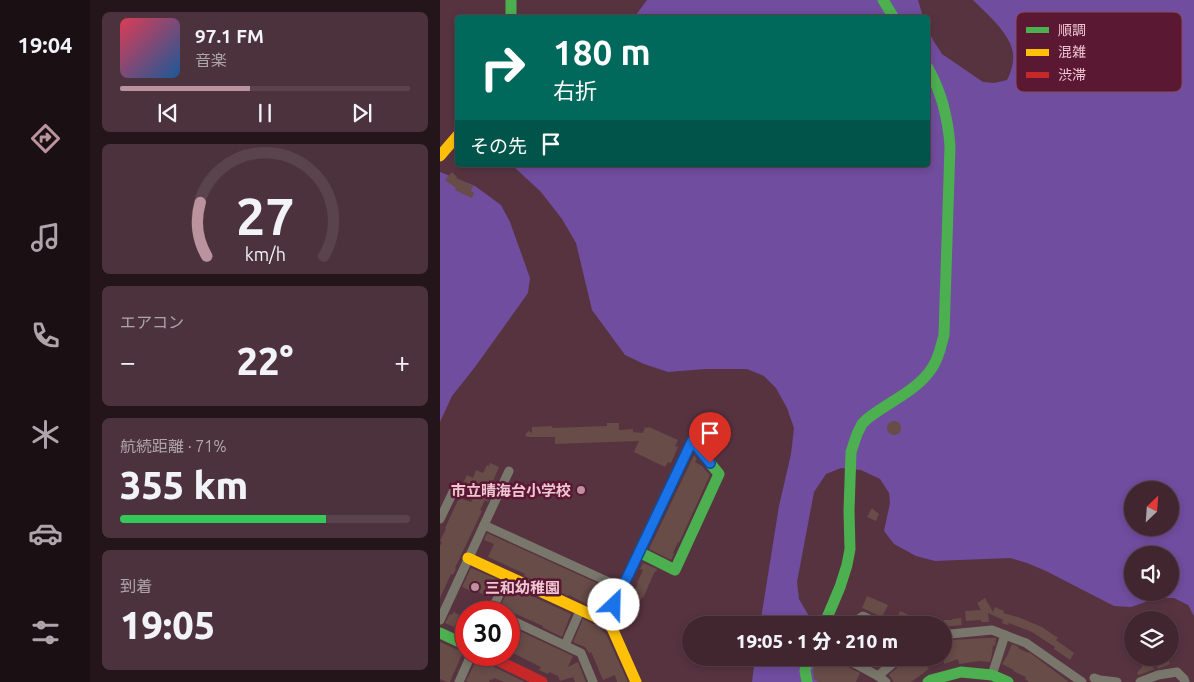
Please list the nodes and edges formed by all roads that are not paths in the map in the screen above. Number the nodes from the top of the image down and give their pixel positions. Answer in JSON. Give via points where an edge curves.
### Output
{"nodes":[{"id":1,"x":511,"y":0,"type":"edge"},
{"id":2,"x":883,"y":0,"type":"edge"},
{"id":3,"x":511,"y":15,"type":"edge"},
{"id":4,"x":892,"y":15,"type":"edge"},
{"id":5,"x":930,"y":72,"type":"edge"},
{"id":6,"x":455,"y":138,"type":"edge"},
{"id":7,"x":440,"y":156,"type":"edge"},
{"id":8,"x":509,"y":471,"type":"dead end"},
{"id":9,"x":454,"y":490,"type":"road end"},
{"id":10,"x":440,"y":520,"type":"edge"},
{"id":11,"x":484,"y":525,"type":"junction"},
{"id":12,"x":639,"y":552,"type":"junction"},
{"id":13,"x":468,"y":558,"type":"junction"},
{"id":14,"x":508,"y":576,"type":"junction"},
{"id":15,"x":622,"y":588,"type":"junction"},
{"id":16,"x":497,"y":601,"type":"edge"},
{"id":17,"x":580,"y":611,"type":"junction"},
{"id":18,"x":828,"y":616,"type":"edge"},
{"id":19,"x":440,"y":620,"type":"edge"},
{"id":20,"x":607,"y":622,"type":"junction"},
{"id":21,"x":520,"y":624,"type":"edge"},
{"id":22,"x":440,"y":633,"type":"edge"},
{"id":23,"x":952,"y":634,"type":"edge"},
{"id":24,"x":1006,"y":634,"type":"junction"},
{"id":25,"x":455,"y":640,"type":"edge"},
{"id":26,"x":565,"y":645,"type":"junction"},
{"id":27,"x":466,"y":666,"type":"edge"},
{"id":28,"x":509,"y":666,"type":"edge"},
{"id":29,"x":806,"y":666,"type":"edge"},
{"id":30,"x":860,"y":666,"type":"edge"},
{"id":31,"x":890,"y":666,"type":"edge"},
{"id":32,"x":992,"y":675,"type":"junction"},
{"id":33,"x":878,"y":676,"type":"junction"},
{"id":34,"x":1094,"y":678,"type":"dead end"},
{"id":35,"x":937,"y":681,"type":"edge"},
{"id":36,"x":459,"y":682,"type":"edge"},
{"id":37,"x":542,"y":682,"type":"edge"},
{"id":38,"x":593,"y":682,"type":"edge"},
{"id":39,"x":636,"y":682,"type":"edge"},
{"id":40,"x":807,"y":682,"type":"edge"},
{"id":41,"x":886,"y":682,"type":"edge"},
{"id":42,"x":1008,"y":682,"type":"edge"},
{"id":43,"x":1082,"y":682,"type":"edge"},
{"id":44,"x":1117,"y":682,"type":"edge"},
{"id":45,"x":1140,"y":682,"type":"edge"},
{"id":46,"x":1185,"y":682,"type":"edge"}],
"edges":[{"from":1,"to":3,"type":"street"},
{"from":2,"to":4,"type":"street"},
{"from":5,"to":18,"type":"street","via":[[939,88],[949,123],[944,335],[932,369],[867,419],[853,442],[850,452],[850,549]]},
{"from":6,"to":7,"type":"street"},
{"from":8,"to":11,"type":"street"},
{"from":9,"to":10,"type":"street"},
{"from":11,"to":13,"type":"street"},
{"from":11,"to":15,"type":"street"},
{"from":12,"to":12,"type":"street","via":[[675,570],[719,474],[692,441]]},
{"from":12,"to":15,"type":"street"},
{"from":13,"to":14,"type":"street"},
{"from":13,"to":19,"type":"street"},
{"from":14,"to":16,"type":"street"},
{"from":14,"to":17,"type":"street"},
{"from":15,"to":20,"type":"street"},
{"from":17,"to":20,"type":"street"},
{"from":17,"to":26,"type":"street"},
{"from":20,"to":39,"type":"street"},
{"from":21,"to":26,"type":"street"},
{"from":22,"to":25,"type":"street"},
{"from":23,"to":24,"type":"street","via":[[992,630]]},
{"from":24,"to":32,"type":"street"},
{"from":24,"to":43,"type":"street","via":[[1026,643]]},
{"from":26,"to":38,"type":"street","via":[[581,653]]},
{"from":27,"to":36,"type":"street"},
{"from":28,"to":37,"type":"street"},
{"from":29,"to":40,"type":"street"},
{"from":30,"to":33,"type":"street"},
{"from":31,"to":33,"type":"street"},
{"from":32,"to":35,"type":"street","via":[[961,672]]},
{"from":32,"to":42,"type":"street"},
{"from":33,"to":41,"type":"street"},
{"from":34,"to":44,"type":"street"},
{"from":45,"to":46,"type":"street","via":[[1176,672]]}]}
